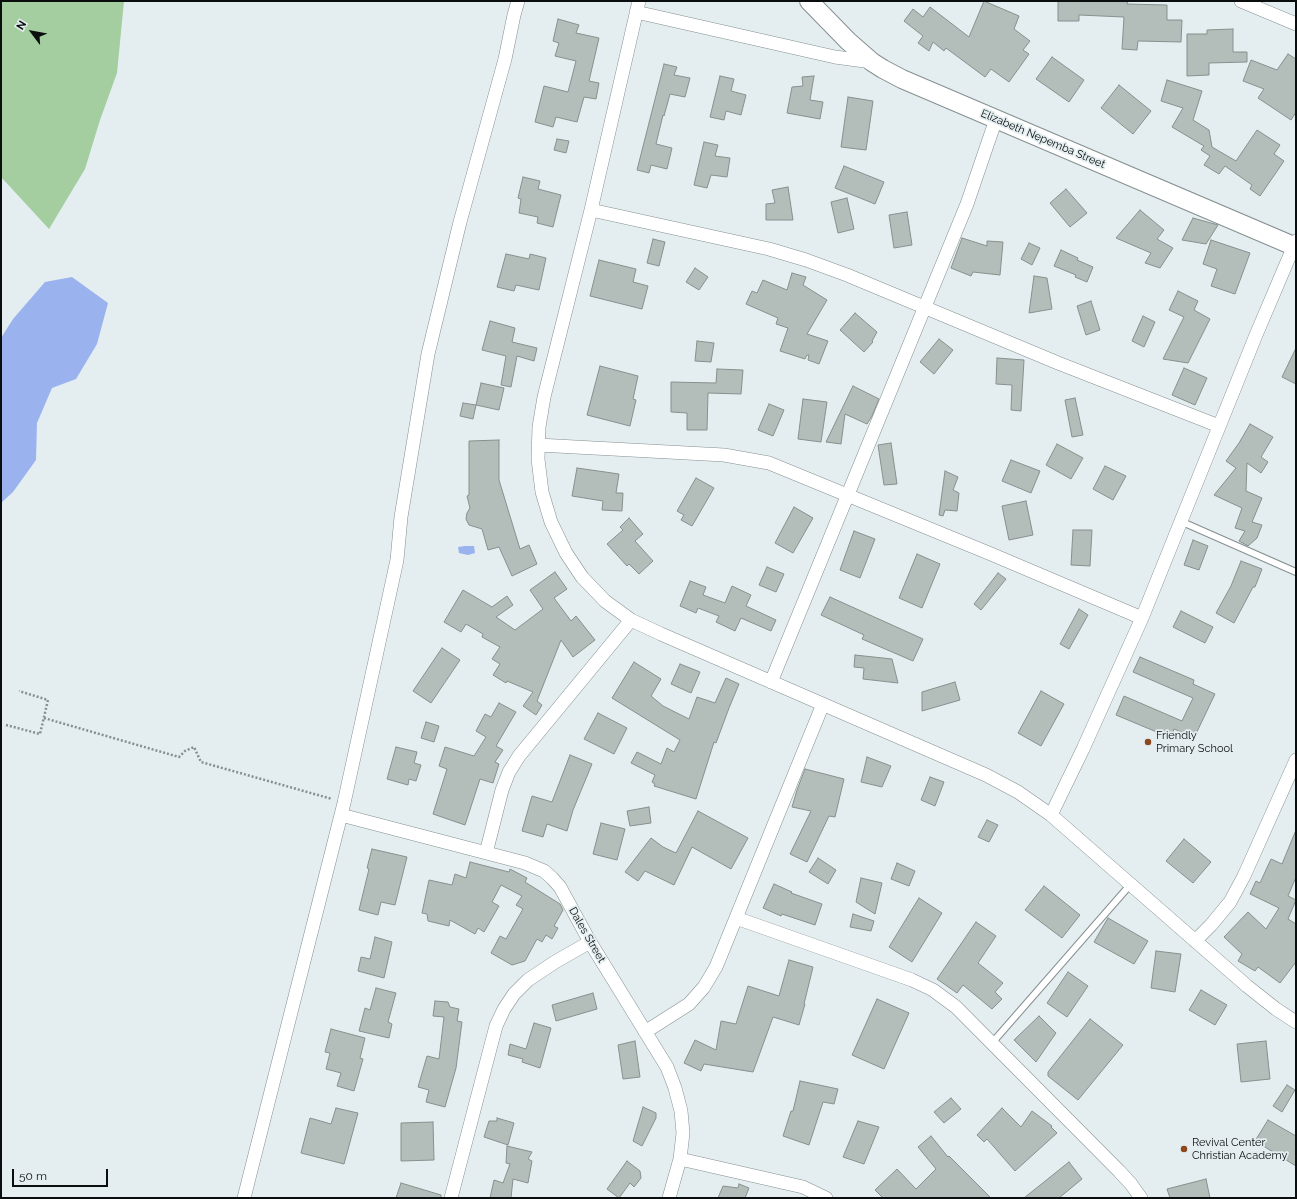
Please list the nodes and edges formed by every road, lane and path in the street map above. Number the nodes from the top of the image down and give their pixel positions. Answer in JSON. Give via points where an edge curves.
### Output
{"nodes":[{"id":1,"x":518,"y":1,"type":"edge"},
{"id":2,"x":809,"y":1,"type":"edge"},
{"id":3,"x":1241,"y":1,"type":"edge"},
{"id":4,"x":638,"y":6,"type":"edge"},
{"id":5,"x":1296,"y":24,"type":"edge"},
{"id":6,"x":872,"y":62,"type":"junction"},
{"id":7,"x":996,"y":119,"type":"junction"},
{"id":8,"x":591,"y":210,"type":"junction"},
{"id":9,"x":1295,"y":245,"type":"edge"},
{"id":10,"x":925,"y":308,"type":"junction"},
{"id":11,"x":1219,"y":426,"type":"junction"},
{"id":12,"x":538,"y":445,"type":"junction"},
{"id":13,"x":848,"y":495,"type":"junction"},
{"id":14,"x":1180,"y":521,"type":"junction"},
{"id":15,"x":1296,"y":572,"type":"edge"},
{"id":16,"x":1142,"y":618,"type":"junction"},
{"id":17,"x":631,"y":620,"type":"junction"},
{"id":18,"x":771,"y":682,"type":"junction"},
{"id":19,"x":19,"y":691,"type":"dead end"},
{"id":20,"x":823,"y":704,"type":"junction"},
{"id":21,"x":44,"y":718,"type":"junction"},
{"id":22,"x":6,"y":725,"type":"dead end"},
{"id":23,"x":1296,"y":760,"type":"edge"},
{"id":24,"x":343,"y":809,"type":"junction"},
{"id":25,"x":1050,"y":815,"type":"junction"},
{"id":26,"x":486,"y":853,"type":"junction"},
{"id":27,"x":1130,"y":885,"type":"junction"},
{"id":28,"x":736,"y":918,"type":"junction"},
{"id":29,"x":1195,"y":941,"type":"junction"},
{"id":30,"x":590,"y":942,"type":"junction"},
{"id":31,"x":1296,"y":1022,"type":"edge"},
{"id":32,"x":645,"y":1032,"type":"junction"},
{"id":33,"x":992,"y":1043,"type":"junction"},
{"id":34,"x":680,"y":1159,"type":"junction"},
{"id":35,"x":244,"y":1198,"type":"edge"},
{"id":36,"x":451,"y":1198,"type":"edge"},
{"id":37,"x":669,"y":1198,"type":"edge"},
{"id":38,"x":826,"y":1198,"type":"edge"},
{"id":39,"x":1141,"y":1198,"type":"edge"}],
"edges":[{"from":1,"to":24,"type":"street","via":[[428,354],[401,517],[397,560]]},
{"from":2,"to":6,"type":"street","name":"Elizabeth Nepemba Street"},
{"from":3,"to":5,"type":"street"},
{"from":4,"to":6,"type":"street","via":[[835,57]]},
{"from":4,"to":8,"type":"street"},
{"from":6,"to":7,"type":"street","name":"Elizabeth Nepemba Street","via":[[902,79]]},
{"from":7,"to":9,"type":"street","name":"Elizabeth Nepemba Street"},
{"from":7,"to":10,"type":"street","via":[[967,204]]},
{"from":8,"to":10,"type":"street","via":[[768,249],[806,260]]},
{"from":8,"to":12,"type":"street","via":[[544,397]]},
{"from":9,"to":11,"type":"street"},
{"from":10,"to":11,"type":"street"},
{"from":10,"to":13,"type":"street"},
{"from":11,"to":14,"type":"street"},
{"from":12,"to":13,"type":"street","via":[[724,455],[769,463]]},
{"from":12,"to":17,"type":"street","via":[[542,492],[551,522],[566,553],[582,577],[606,601]]},
{"from":13,"to":16,"type":"street"},
{"from":13,"to":18,"type":"street"},
{"from":14,"to":15,"type":"lane"},
{"from":14,"to":16,"type":"street"},
{"from":16,"to":25,"type":"street"},
{"from":17,"to":18,"type":"street"},
{"from":17,"to":26,"type":"street","via":[[519,756],[509,772]]},
{"from":18,"to":20,"type":"street"},
{"from":19,"to":21,"type":"path","via":[[48,700]]},
{"from":20,"to":25,"type":"street","via":[[986,774],[1018,792]]},
{"from":20,"to":28,"type":"street"},
{"from":21,"to":22,"type":"path","via":[[40,734]]},
{"from":21,"to":24,"type":"path","via":[[179,757],[194,747],[201,762]]},
{"from":23,"to":29,"type":"street","via":[[1230,902]]},
{"from":24,"to":26,"type":"street","name":"Dales Street"},
{"from":24,"to":35,"type":"street"},
{"from":25,"to":27,"type":"street"},
{"from":26,"to":30,"type":"street","name":"Dales Street","via":[[534,866],[552,878],[560,887]]},
{"from":27,"to":29,"type":"street"},
{"from":27,"to":33,"type":"lane"},
{"from":28,"to":32,"type":"street","via":[[716,967],[704,987],[689,1004]]},
{"from":28,"to":33,"type":"street","via":[[912,980],[933,990],[956,1007]]},
{"from":29,"to":31,"type":"street","via":[[1247,986]]},
{"from":30,"to":32,"type":"street","name":"Dales Street"},
{"from":30,"to":36,"type":"street","via":[[528,980],[504,1009],[496,1026]]},
{"from":32,"to":34,"type":"street","name":"Dales Street","via":[[667,1067],[675,1088],[683,1133]]},
{"from":33,"to":39,"type":"street","via":[[1119,1171]]},
{"from":34,"to":37,"type":"street","name":"Dales Street"},
{"from":34,"to":38,"type":"street","via":[[803,1187]]}]}
